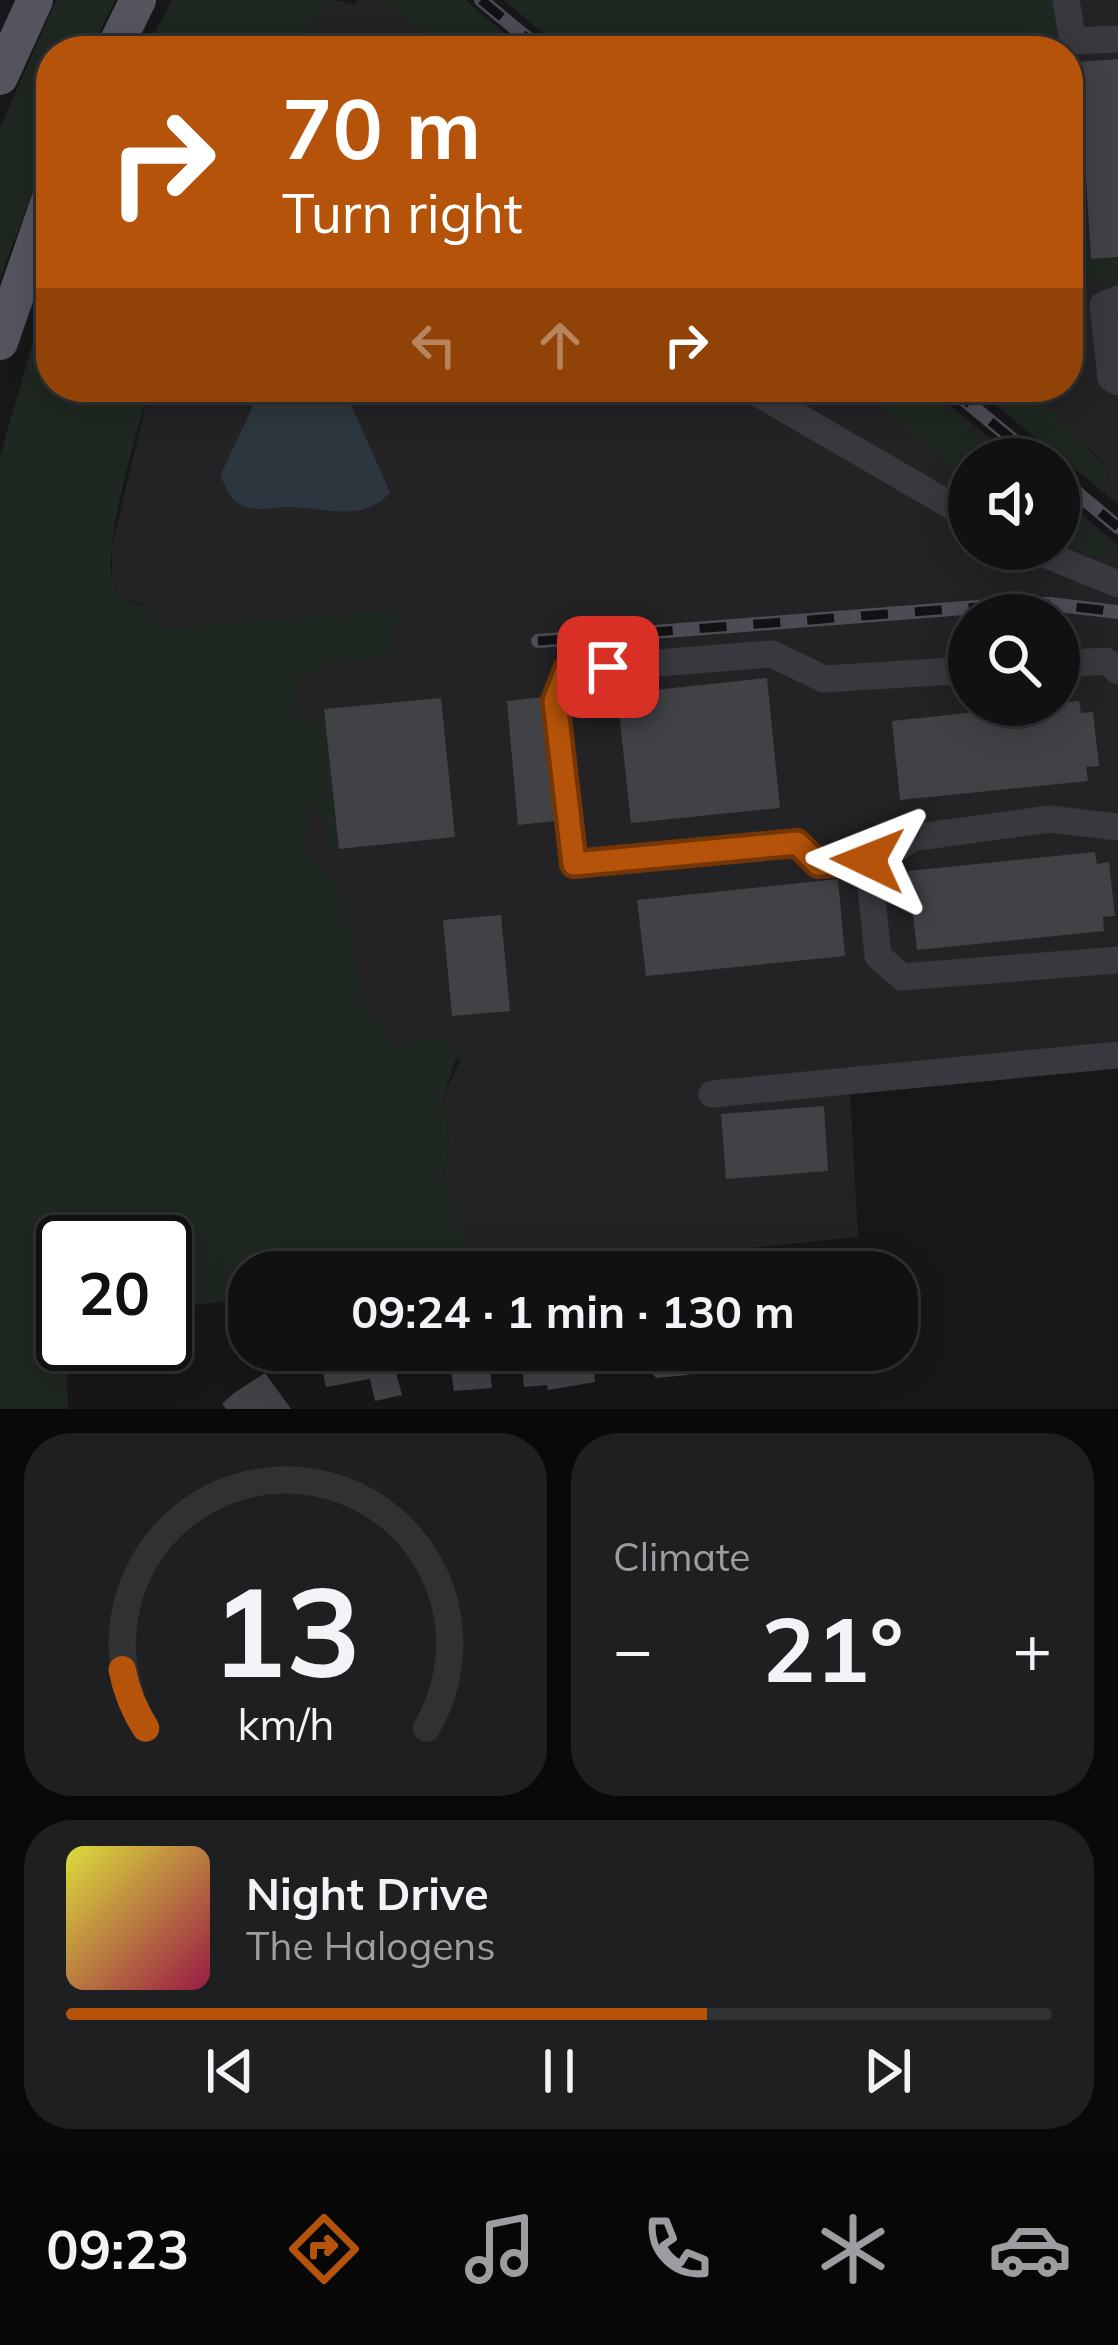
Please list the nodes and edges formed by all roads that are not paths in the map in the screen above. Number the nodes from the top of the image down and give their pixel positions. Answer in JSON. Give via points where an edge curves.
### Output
{"nodes":[{"id":1,"x":35,"y":0,"type":"edge"},
{"id":2,"x":139,"y":0,"type":"edge"},
{"id":3,"x":1066,"y":0,"type":"edge"},
{"id":4,"x":120,"y":36,"type":"edge"},
{"id":5,"x":1072,"y":36,"type":"edge"},
{"id":6,"x":1118,"y":39,"type":"edge"},
{"id":7,"x":1083,"y":40,"type":"edge"},
{"id":8,"x":0,"y":77,"type":"edge"},
{"id":9,"x":36,"y":238,"type":"edge"},
{"id":10,"x":1118,"y":298,"type":"edge"},
{"id":11,"x":0,"y":342,"type":"edge"},
{"id":12,"x":1118,"y":382,"type":"edge"},
{"id":13,"x":773,"y":402,"type":"edge"},
{"id":14,"x":948,"y":504,"type":"edge"},
{"id":15,"x":1080,"y":568,"type":"edge"},
{"id":16,"x":1118,"y":584,"type":"edge"},
{"id":17,"x":1080,"y":663,"type":"edge"},
{"id":18,"x":948,"y":671,"type":"edge"},
{"id":19,"x":1118,"y":671,"type":"edge"},
{"id":20,"x":1118,"y":827,"type":"edge"},
{"id":21,"x":868,"y":860,"type":"junction"},
{"id":22,"x":1118,"y":960,"type":"edge"},
{"id":23,"x":1118,"y":1055,"type":"edge"},
{"id":24,"x":712,"y":1094,"type":"dead end"}],
"edges":[{"from":1,"to":8,"type":"main road"},
{"from":2,"to":4,"type":"main road"},
{"from":3,"to":5,"type":"lane"},
{"from":6,"to":7,"type":"lane"},
{"from":9,"to":11,"type":"main road"},
{"from":10,"to":12,"type":"lane","via":[[1103,304],[1111,378]]},
{"from":13,"to":14,"type":"lane"},
{"from":15,"to":16,"type":"lane"},
{"from":17,"to":19,"type":"lane","via":[[1106,661]]},
{"from":18,"to":21,"type":"lane","via":[[824,679],[772,654],[567,670],[555,701],[574,864],[797,843],[818,864]]},
{"from":20,"to":21,"type":"lane","via":[[1027,822],[911,838]]},
{"from":21,"to":22,"type":"lane","via":[[878,956],[902,977]]},
{"from":23,"to":24,"type":"lane"}]}
